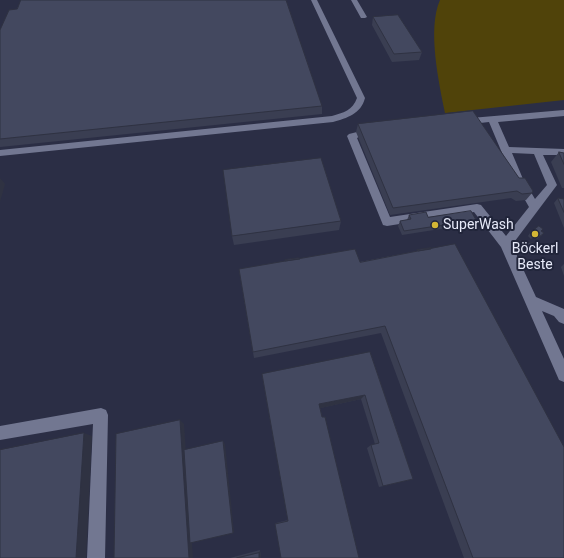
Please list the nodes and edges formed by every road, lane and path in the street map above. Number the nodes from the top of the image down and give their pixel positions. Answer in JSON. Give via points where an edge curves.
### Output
{"nodes":[{"id":1,"x":314,"y":0,"type":"edge"},
{"id":2,"x":354,"y":0,"type":"edge"},
{"id":3,"x":363,"y":17,"type":"dead end"},
{"id":4,"x":564,"y":113,"type":"edge"},
{"id":5,"x":493,"y":120,"type":"junction"},
{"id":6,"x":471,"y":122,"type":"edge"},
{"id":7,"x":357,"y":136,"type":"edge"},
{"id":8,"x":507,"y":150,"type":"junction"},
{"id":9,"x":537,"y":151,"type":"junction"},
{"id":10,"x":564,"y":152,"type":"edge"},
{"id":11,"x":0,"y":153,"type":"edge"},
{"id":12,"x":534,"y":206,"type":"junction"},
{"id":13,"x":506,"y":244,"type":"junction"},
{"id":14,"x":531,"y":301,"type":"junction"},
{"id":15,"x":564,"y":318,"type":"edge"},
{"id":16,"x":564,"y":375,"type":"edge"},
{"id":17,"x":0,"y":433,"type":"edge"},
{"id":18,"x":96,"y":558,"type":"edge"}],
"edges":[{"from":1,"to":11,"type":"lane","via":[[361,98],[360,104],[351,113],[333,119]]},
{"from":2,"to":3,"type":"lane"},
{"from":4,"to":5,"type":"lane"},
{"from":5,"to":6,"type":"lane"},
{"from":5,"to":8,"type":"lane"},
{"from":7,"to":13,"type":"lane","via":[[352,136],[386,222],[477,208]]},
{"from":8,"to":9,"type":"lane"},
{"from":8,"to":12,"type":"lane","via":[[518,179]]},
{"from":9,"to":10,"type":"lane"},
{"from":9,"to":12,"type":"lane","via":[[552,185]]},
{"from":12,"to":13,"type":"lane"},
{"from":13,"to":14,"type":"lane"},
{"from":14,"to":15,"type":"lane","via":[[558,312]]},
{"from":14,"to":16,"type":"lane"},
{"from":17,"to":18,"type":"lane","via":[[101,415]]}]}
